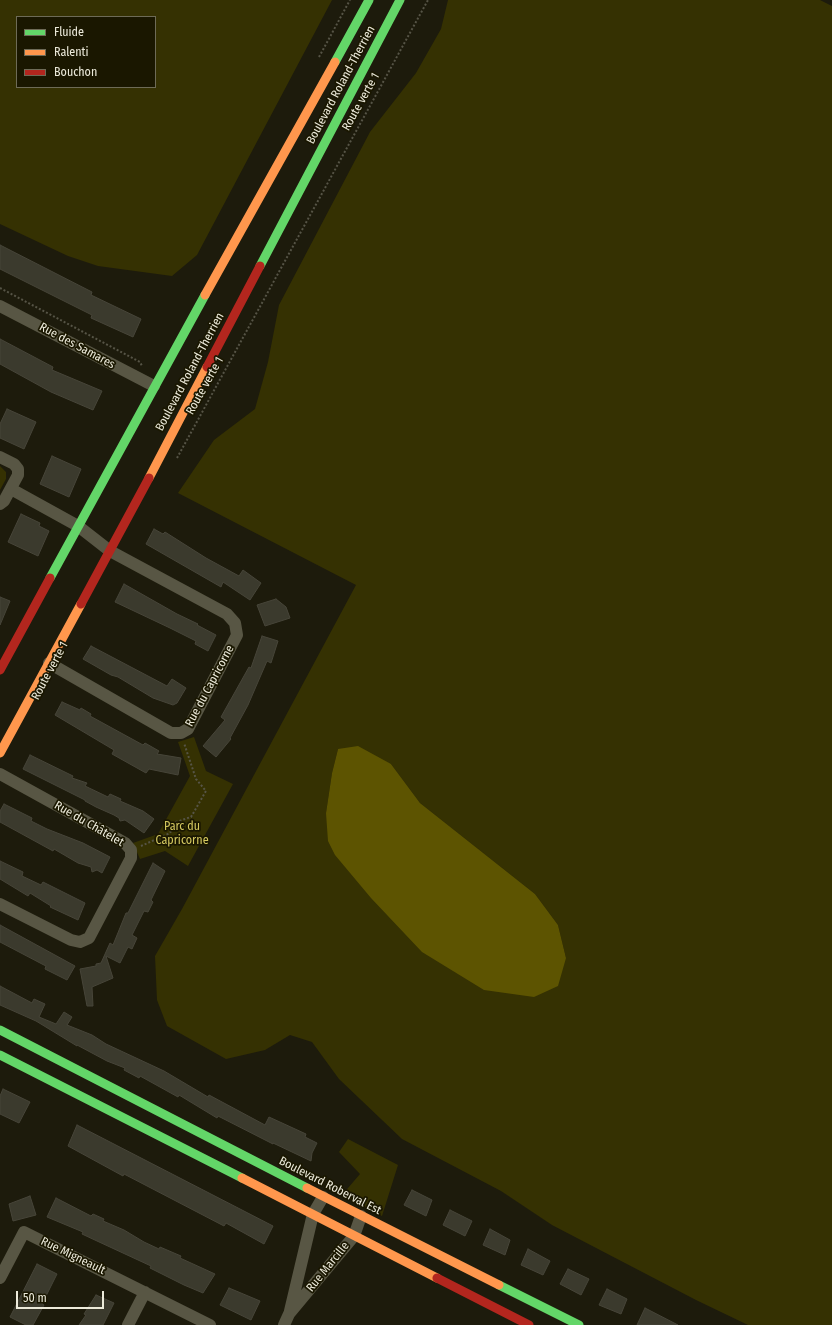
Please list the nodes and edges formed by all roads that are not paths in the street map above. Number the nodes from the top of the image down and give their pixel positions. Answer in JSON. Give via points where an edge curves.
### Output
{"nodes":[{"id":1,"x":369,"y":0,"type":"edge"},
{"id":2,"x":400,"y":0,"type":"edge"},
{"id":3,"x":0,"y":306,"type":"edge"},
{"id":4,"x":154,"y":386,"type":"junction"},
{"id":5,"x":0,"y":457,"type":"edge"},
{"id":6,"x":11,"y":489,"type":"junction"},
{"id":7,"x":0,"y":504,"type":"edge"},
{"id":8,"x":78,"y":526,"type":"junction"},
{"id":9,"x":110,"y":551,"type":"junction"},
{"id":10,"x":4,"y":654,"type":"edge"},
{"id":11,"x":49,"y":663,"type":"junction"},
{"id":12,"x":0,"y":670,"type":"edge"},
{"id":13,"x":0,"y":753,"type":"edge"},
{"id":14,"x":0,"y":774,"type":"edge"},
{"id":15,"x":0,"y":904,"type":"edge"},
{"id":16,"x":0,"y":1030,"type":"edge"},
{"id":17,"x":0,"y":1055,"type":"edge"},
{"id":18,"x":67,"y":1077,"type":"junction"},
{"id":19,"x":323,"y":1197,"type":"junction"},
{"id":20,"x":313,"y":1214,"type":"junction"},
{"id":21,"x":361,"y":1216,"type":"junction"},
{"id":22,"x":354,"y":1236,"type":"junction"},
{"id":23,"x":0,"y":1278,"type":"edge"},
{"id":24,"x":145,"y":1292,"type":"junction"},
{"id":25,"x":286,"y":1320,"type":"edge"},
{"id":26,"x":128,"y":1325,"type":"edge"},
{"id":27,"x":210,"y":1325,"type":"edge"},
{"id":28,"x":529,"y":1325,"type":"edge"},
{"id":29,"x":579,"y":1325,"type":"edge"}],
"edges":[{"from":1,"to":4,"type":"main road","name":"Boulevard Roland-Therrien"},
{"from":2,"to":9,"type":"main road","name":"Boulevard Roland-Therrien"},
{"from":3,"to":4,"type":"street","name":"Rue des Samares"},
{"from":4,"to":8,"type":"main road","name":"Boulevard Roland-Therrien"},
{"from":5,"to":6,"type":"street","via":[[18,469]]},
{"from":6,"to":7,"type":"street","via":[[4,502]]},
{"from":6,"to":8,"type":"street","name":"Rue du Capricorne"},
{"from":8,"to":9,"type":"street","name":"Rue du Capricorne"},
{"from":8,"to":10,"type":"main road","name":"Boulevard Roland-Therrien"},
{"from":9,"to":11,"type":"main road","name":"Boulevard Roland-Therrien"},
{"from":9,"to":11,"type":"street","name":"Rue du Capricorne","via":[[227,614],[235,623],[237,635],[188,729],[171,734]]},
{"from":10,"to":12,"type":"main road","name":"Boulevard Roland-Therrien"},
{"from":11,"to":13,"type":"main road","name":"Boulevard Roland-Therrien"},
{"from":14,"to":15,"type":"street","name":"Rue du Châtelet","via":[[125,843],[131,850],[131,858],[89,938],[80,942],[71,940]]},
{"from":16,"to":18,"type":"main road","name":"Boulevard Roberval Est"},
{"from":17,"to":18,"type":"main road","name":"Boulevard Roberval Est"},
{"from":18,"to":19,"type":"main road","name":"Boulevard Roberval Est"},
{"from":18,"to":20,"type":"main road","name":"Boulevard Roberval Est"},
{"from":19,"to":20,"type":"street","name":"Rue Marcille"},
{"from":19,"to":21,"type":"main road","name":"Boulevard Roberval Est"},
{"from":20,"to":22,"type":"main road","name":"Boulevard Roberval Est"},
{"from":20,"to":25,"type":"street","name":"Rue Marcille"},
{"from":21,"to":22,"type":"street","name":"Rue Marcille"},
{"from":21,"to":29,"type":"main road","name":"Boulevard Roberval Est"},
{"from":22,"to":25,"type":"street","name":"Rue Marcille"},
{"from":22,"to":28,"type":"main road","name":"Boulevard Roberval Est"},
{"from":23,"to":24,"type":"street","name":"Rue Migneault","via":[[24,1232]]},
{"from":24,"to":26,"type":"street"},
{"from":24,"to":27,"type":"street","name":"Rue Migneault"}]}
